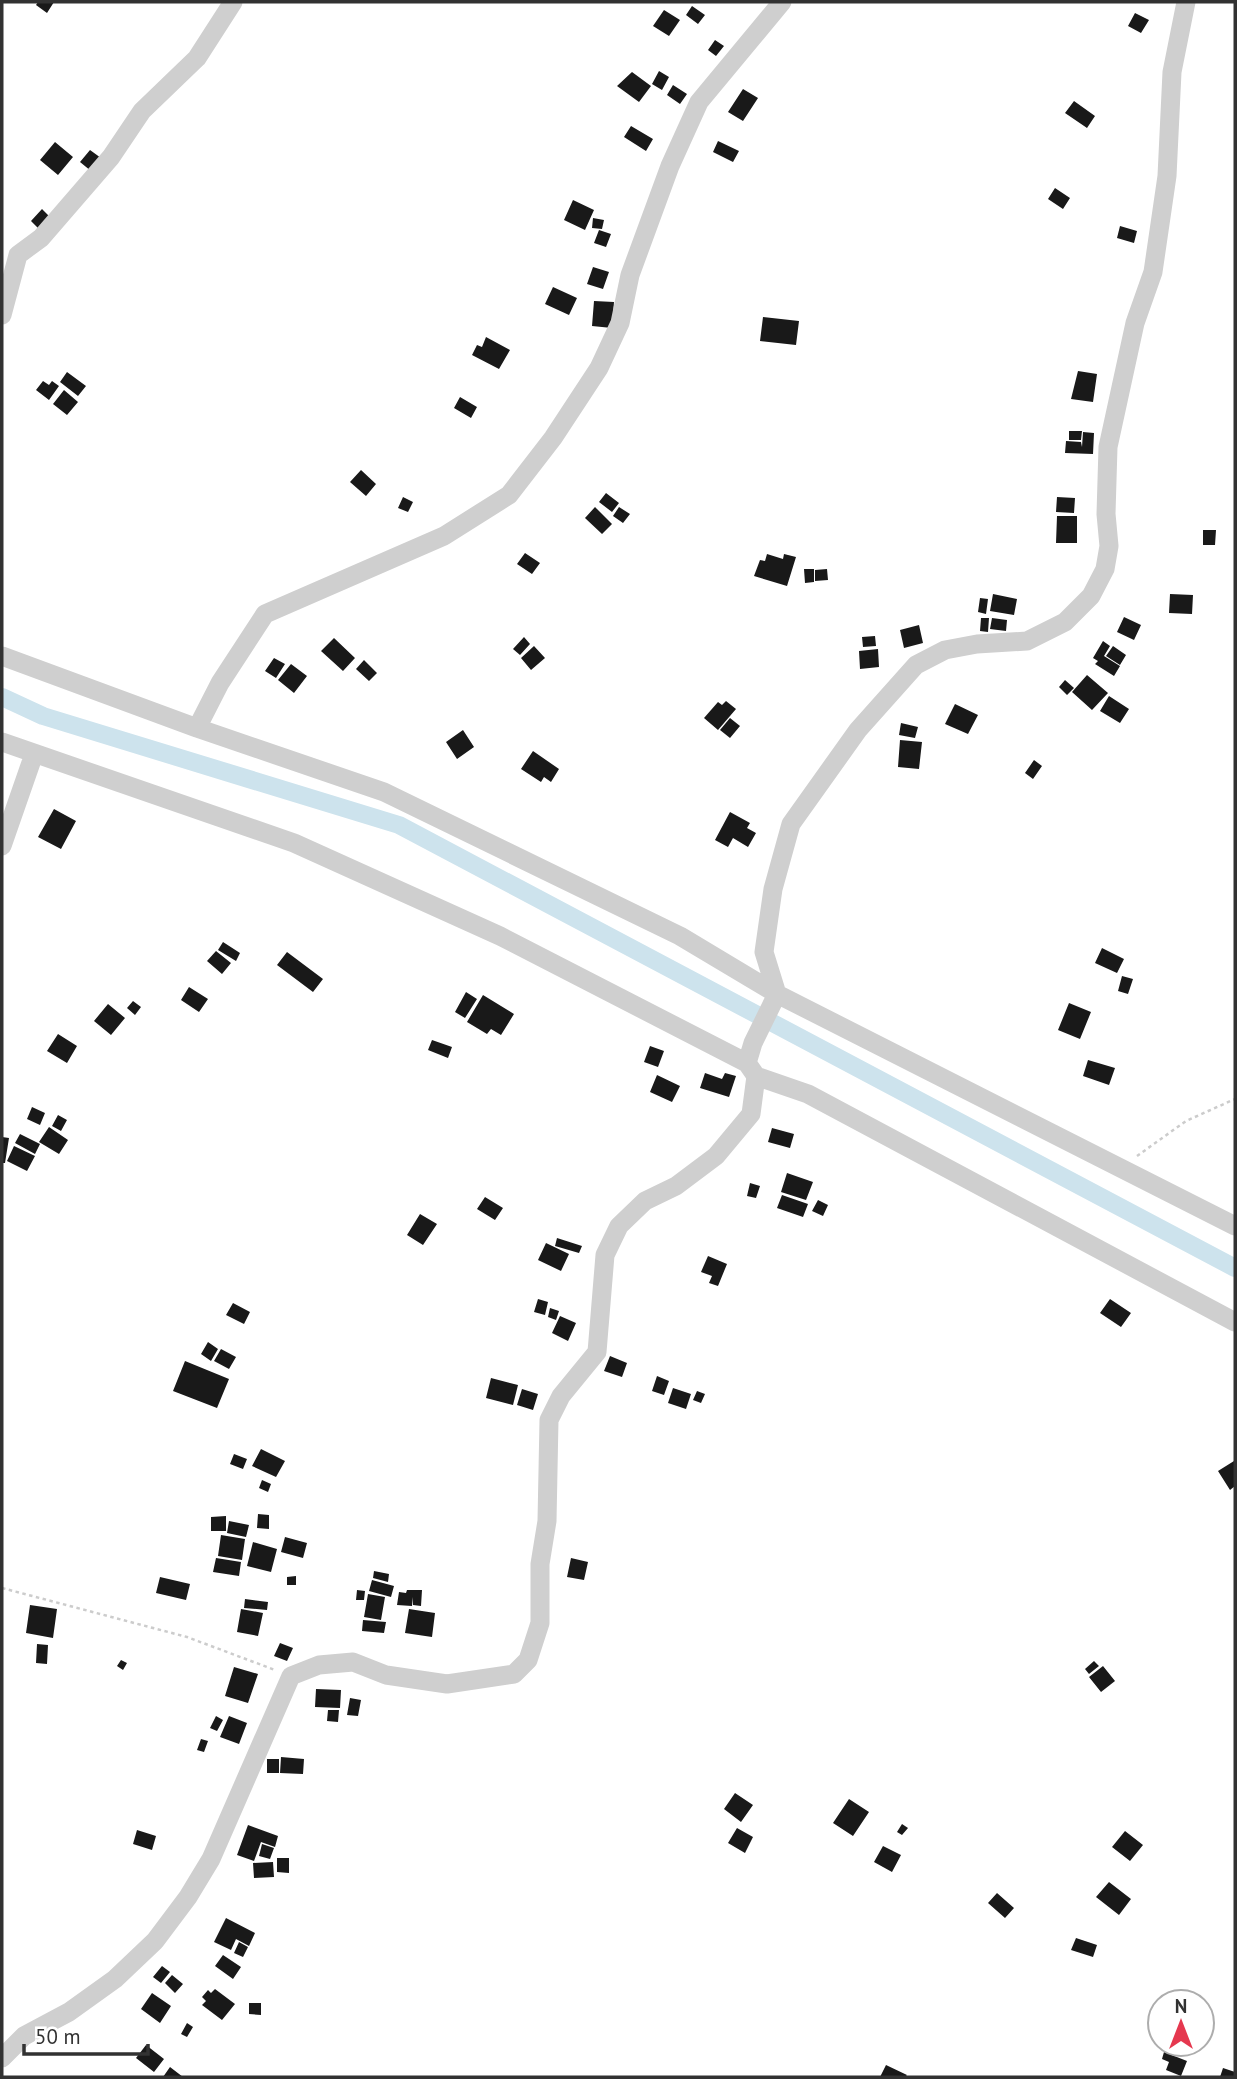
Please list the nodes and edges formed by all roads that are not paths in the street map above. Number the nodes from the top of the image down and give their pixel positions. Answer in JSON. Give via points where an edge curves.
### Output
{"nodes":[{"id":1,"x":233,"y":2,"type":"edge"},
{"id":2,"x":782,"y":2,"type":"edge"},
{"id":3,"x":1186,"y":2,"type":"edge"},
{"id":4,"x":2,"y":315,"type":"edge"},
{"id":5,"x":2,"y":656,"type":"edge"},
{"id":6,"x":197,"y":729,"type":"junction"},
{"id":7,"x":2,"y":742,"type":"edge"},
{"id":8,"x":34,"y":754,"type":"junction"},
{"id":9,"x":2,"y":846,"type":"edge"},
{"id":10,"x":776,"y":994,"type":"junction"},
{"id":11,"x":752,"y":1070,"type":"junction"},
{"id":12,"x":1235,"y":1226,"type":"edge"},
{"id":13,"x":1235,"y":1322,"type":"edge"},
{"id":14,"x":2,"y":2057,"type":"edge"}],
"edges":[{"from":1,"to":4,"type":"street","via":[[197,58],[142,111],[111,157],[56,221],[18,255]]},
{"from":2,"to":6,"type":"street","via":[[699,102],[670,166],[630,275],[620,323],[599,368],[509,495],[444,536],[265,614],[220,683]]},
{"from":3,"to":10,"type":"street","via":[[1172,72],[1167,176],[1153,272],[1135,323],[1108,447],[1105,569],[1091,596],[1065,622],[1027,641],[945,650],[916,665],[858,730],[791,824],[773,889],[764,952]]},
{"from":5,"to":6,"type":"street"},
{"from":6,"to":10,"type":"street","via":[[384,792],[680,936]]},
{"from":7,"to":8,"type":"street"},
{"from":8,"to":9,"type":"street"},
{"from":8,"to":11,"type":"street","via":[[295,843],[500,936]]},
{"from":10,"to":11,"type":"street","via":[[753,1042]]},
{"from":10,"to":12,"type":"street"},
{"from":11,"to":13,"type":"street","via":[[808,1094]]},
{"from":11,"to":14,"type":"street","via":[[751,1114],[716,1156],[676,1186],[645,1201],[619,1226],[605,1255],[597,1352],[561,1396],[549,1420],[540,1623],[528,1660],[514,1674],[447,1684],[386,1675],[353,1662],[319,1665],[291,1676],[211,1859],[155,1941],[115,1979],[69,2012],[24,2036]]}]}
